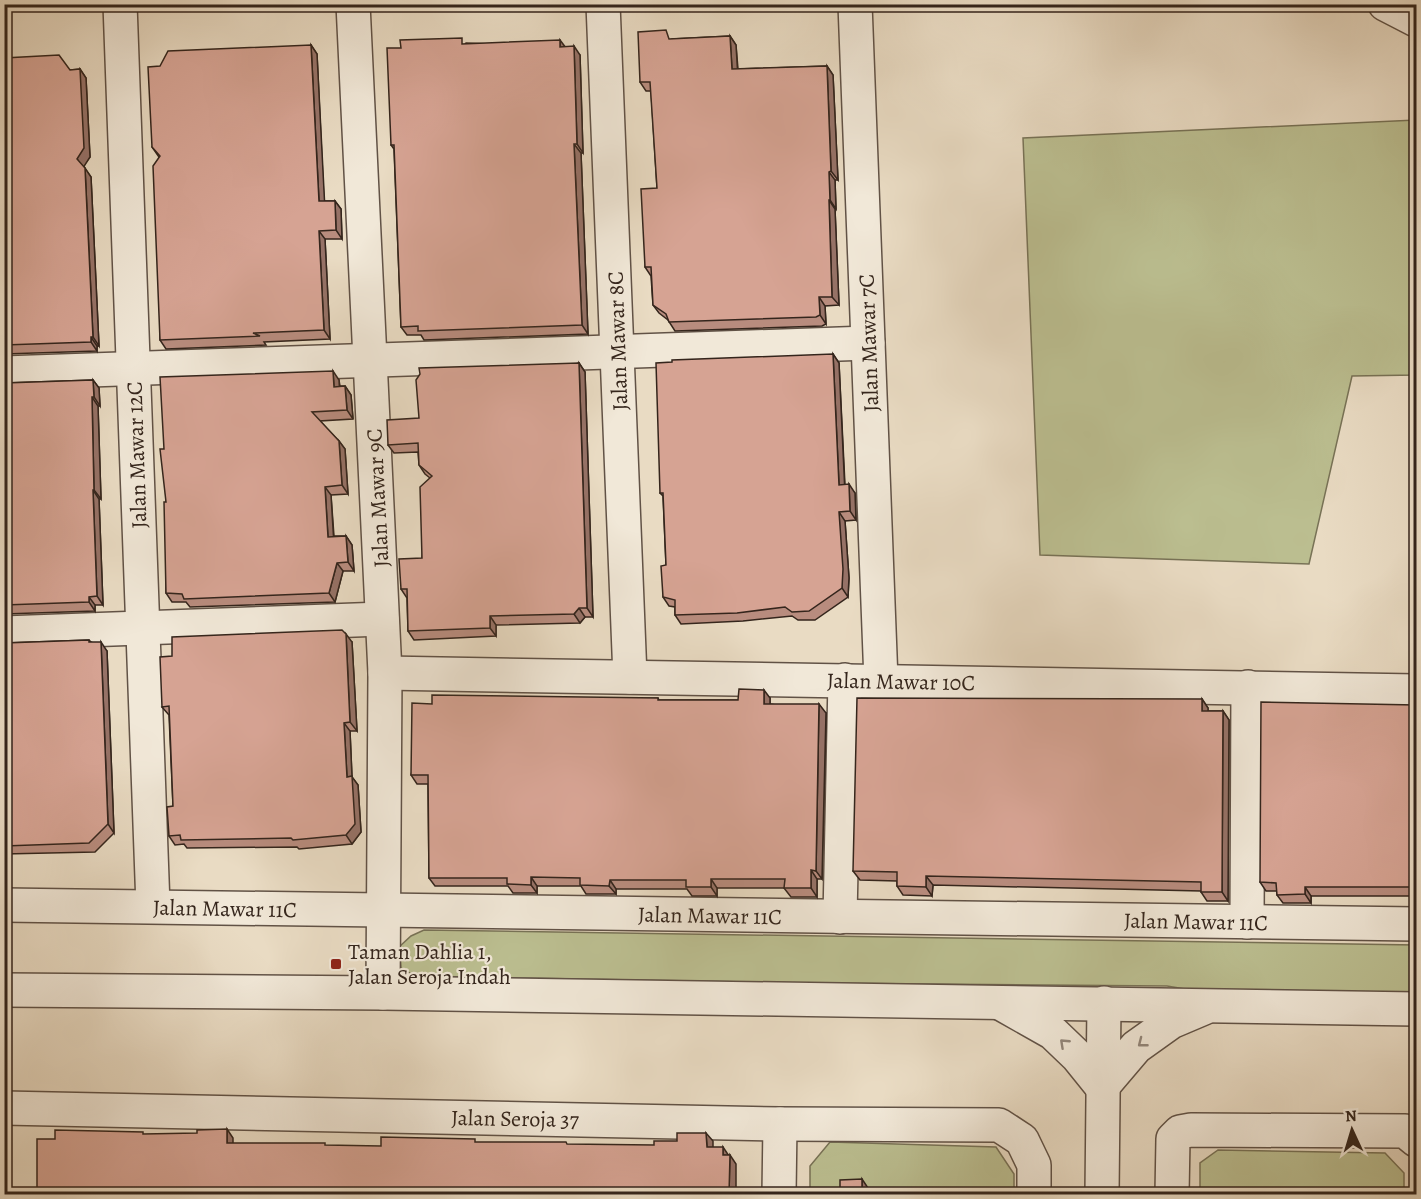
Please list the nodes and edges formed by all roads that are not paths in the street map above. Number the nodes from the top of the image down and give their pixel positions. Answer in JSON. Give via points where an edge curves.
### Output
{"nodes":[{"id":1,"x":120,"y":4,"type":"edge"},
{"id":2,"x":353,"y":4,"type":"edge"},
{"id":3,"x":603,"y":4,"type":"edge"},
{"id":4,"x":855,"y":4,"type":"edge"},
{"id":5,"x":1385,"y":4,"type":"edge"},
{"id":6,"x":1416,"y":20,"type":"edge"},
{"id":7,"x":868,"y":343,"type":"junction"},
{"id":8,"x":617,"y":351,"type":"junction"},
{"id":9,"x":370,"y":360,"type":"junction"},
{"id":10,"x":133,"y":369,"type":"junction"},
{"id":11,"x":4,"y":373,"type":"edge"},
{"id":12,"x":382,"y":619,"type":"junction"},
{"id":13,"x":142,"y":628,"type":"junction"},
{"id":14,"x":4,"y":633,"type":"edge"},
{"id":15,"x":385,"y":673,"type":"junction"},
{"id":16,"x":630,"y":677,"type":"junction"},
{"id":17,"x":845,"y":680,"type":"junction"},
{"id":18,"x":881,"y":681,"type":"junction"},
{"id":19,"x":1248,"y":687,"type":"junction"},
{"id":20,"x":1416,"y":691,"type":"edge"},
{"id":21,"x":4,"y":905,"type":"edge"},
{"id":22,"x":153,"y":906,"type":"junction"},
{"id":23,"x":384,"y":911,"type":"junction"},
{"id":24,"x":840,"y":917,"type":"junction"},
{"id":25,"x":1247,"y":922,"type":"junction"},
{"id":26,"x":1416,"y":924,"type":"edge"},
{"id":27,"x":4,"y":990,"type":"edge"},
{"id":28,"x":383,"y":993,"type":"junction"},
{"id":29,"x":999,"y":1002,"type":"junction"},
{"id":30,"x":1104,"y":1003,"type":"junction"},
{"id":31,"x":1211,"y":1005,"type":"junction"},
{"id":32,"x":1416,"y":1009,"type":"edge"},
{"id":33,"x":1102,"y":1087,"type":"junction"},
{"id":34,"x":4,"y":1108,"type":"edge"},
{"id":35,"x":780,"y":1124,"type":"junction"},
{"id":36,"x":1416,"y":1140,"type":"edge"},
{"id":37,"x":779,"y":1194,"type":"edge"},
{"id":38,"x":1034,"y":1194,"type":"edge"},
{"id":39,"x":1102,"y":1194,"type":"edge"},
{"id":40,"x":1172,"y":1194,"type":"edge"}],
"edges":[{"from":1,"to":10,"type":"street","name":"Jalan Mawar 12C"},
{"from":2,"to":9,"type":"street","name":"Jalan Mawar 9C"},
{"from":3,"to":8,"type":"street","name":"Jalan Mawar 8C"},
{"from":4,"to":7,"type":"street","name":"Jalan Mawar 7C"},
{"from":5,"to":6,"type":"street"},
{"from":7,"to":8,"type":"street"},
{"from":7,"to":18,"type":"street","name":"Jalan Mawar 7C"},
{"from":8,"to":9,"type":"street"},
{"from":8,"to":16,"type":"street","name":"Jalan Mawar 8C"},
{"from":9,"to":10,"type":"street"},
{"from":9,"to":12,"type":"street","name":"Jalan Mawar 9C"},
{"from":10,"to":11,"type":"street"},
{"from":10,"to":13,"type":"street","name":"Jalan Mawar 12C"},
{"from":12,"to":13,"type":"street"},
{"from":12,"to":15,"type":"street","name":"Jalan Mawar 9C"},
{"from":13,"to":14,"type":"street"},
{"from":13,"to":22,"type":"street","name":"Jalan Mawar 12C"},
{"from":15,"to":16,"type":"street","name":"Jalan Mawar 10C"},
{"from":15,"to":23,"type":"street","name":"Jalan Mawar 9C"},
{"from":16,"to":17,"type":"street","name":"Jalan Mawar 10C"},
{"from":17,"to":18,"type":"street","name":"Jalan Mawar 10C"},
{"from":17,"to":24,"type":"street"},
{"from":18,"to":19,"type":"street","name":"Jalan Mawar 10C"},
{"from":19,"to":20,"type":"street","name":"Jalan Mawar 10C"},
{"from":19,"to":25,"type":"street"},
{"from":21,"to":22,"type":"street","name":"Jalan Mawar 11C"},
{"from":22,"to":23,"type":"street","name":"Jalan Mawar 11C"},
{"from":23,"to":24,"type":"street","name":"Jalan Mawar 11C"},
{"from":23,"to":28,"type":"street","name":"Jalan Mawar 9C"},
{"from":24,"to":25,"type":"street","name":"Jalan Mawar 11C"},
{"from":25,"to":26,"type":"street","name":"Jalan Mawar 11C"},
{"from":27,"to":28,"type":"street"},
{"from":28,"to":29,"type":"street"},
{"from":29,"to":30,"type":"street"},
{"from":33,"to":29,"type":"street","one_way":true,"via":[[1053,1033]]},
{"from":30,"to":31,"type":"street"},
{"from":30,"to":33,"type":"street"},
{"from":31,"to":32,"type":"street"},
{"from":31,"to":33,"type":"street","one_way":true,"via":[[1171,1022],[1136,1047]]},
{"from":33,"to":39,"type":"street"},
{"from":34,"to":35,"type":"street","name":"Jalan Seroja 37"},
{"from":35,"to":37,"type":"street"},
{"from":35,"to":38,"type":"street","name":"Jalan Seroja 37","via":[[999,1125],[1022,1140],[1034,1165]]},
{"from":36,"to":40,"type":"street","via":[[1405,1131],[1180,1132],[1173,1139]]}]}
